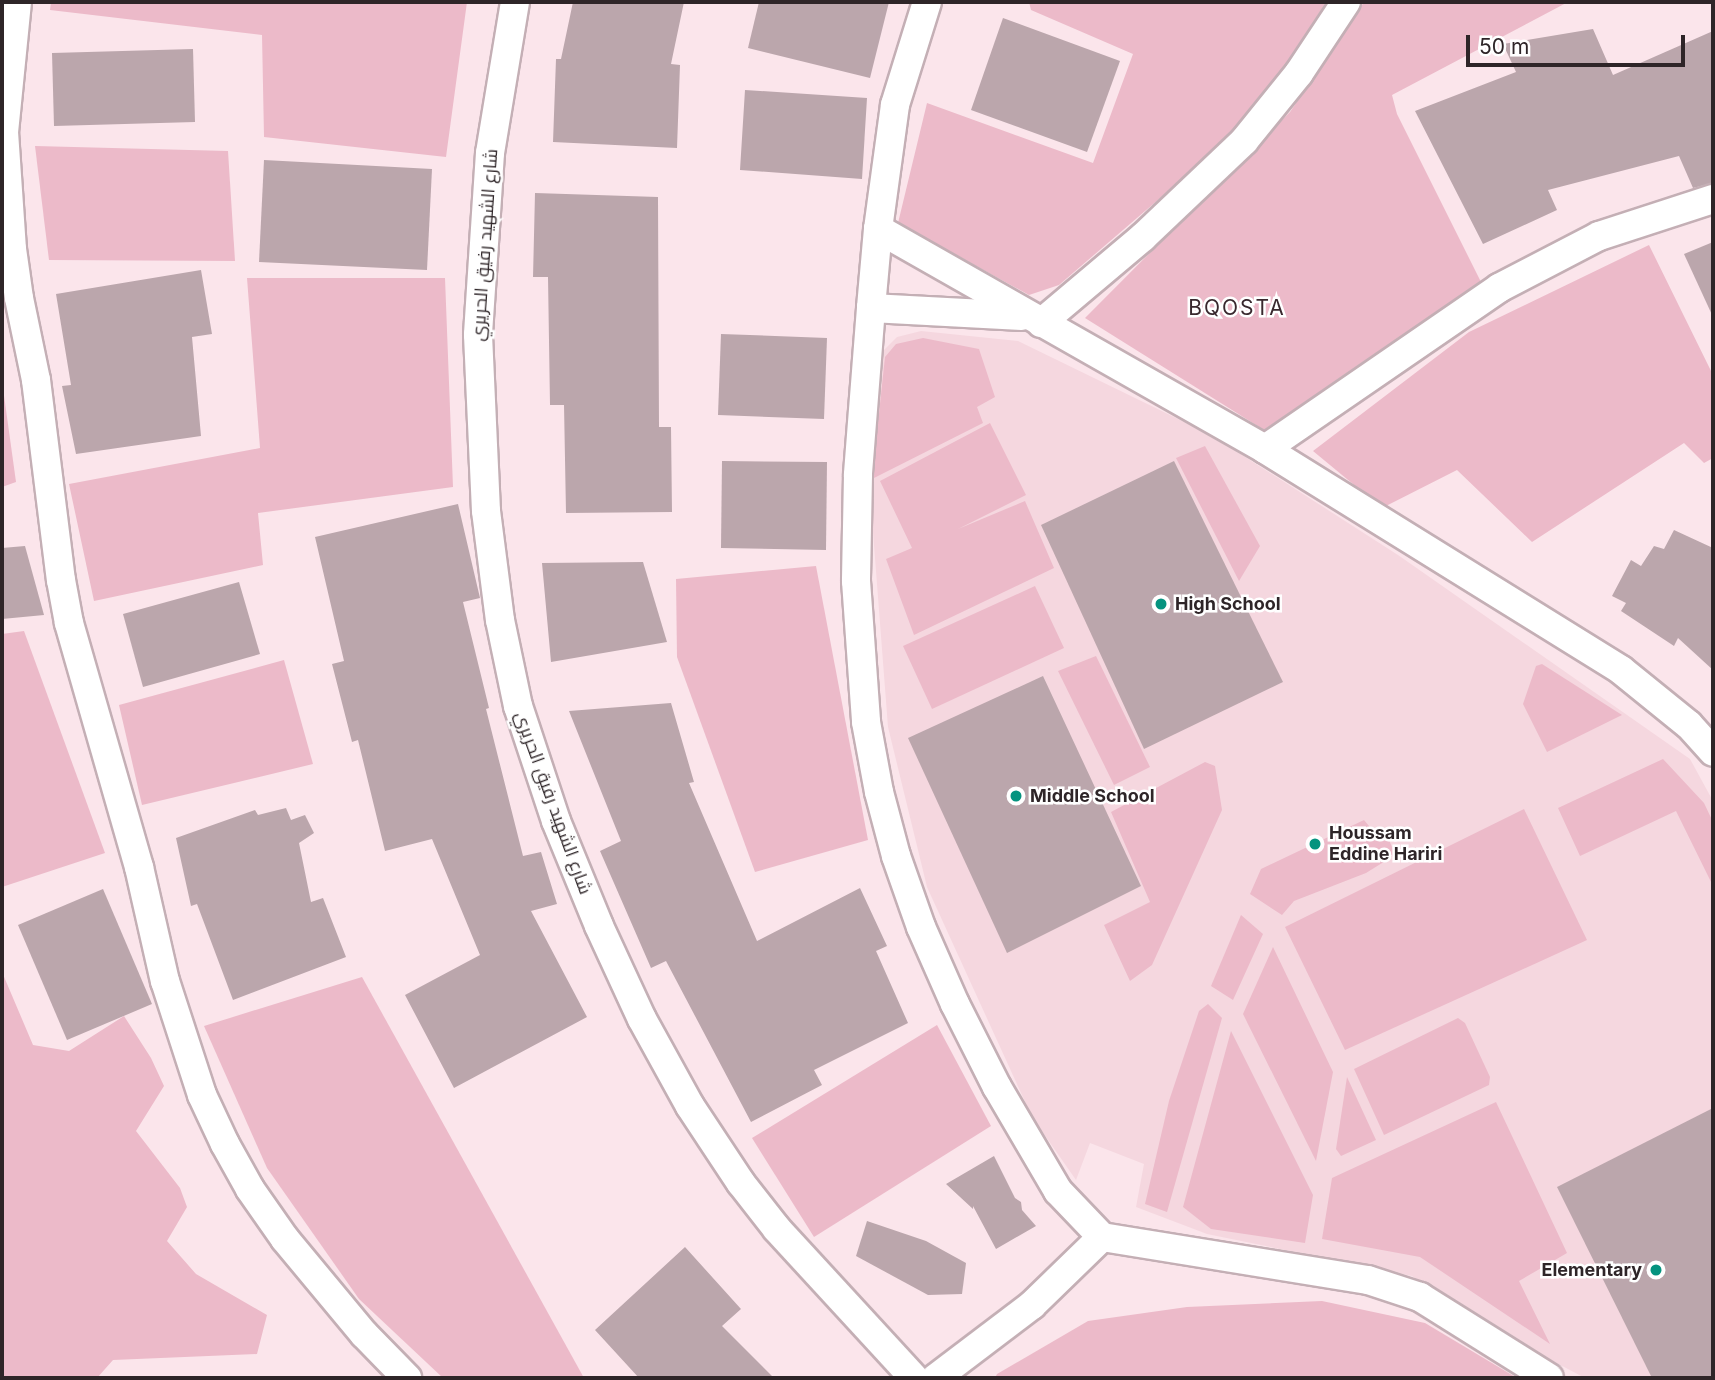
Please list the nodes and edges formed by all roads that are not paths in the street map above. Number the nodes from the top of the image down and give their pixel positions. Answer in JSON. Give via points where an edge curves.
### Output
{"nodes":[{"id":1,"x":18,"y":2,"type":"edge"},
{"id":2,"x":515,"y":2,"type":"edge"},
{"id":3,"x":927,"y":2,"type":"edge"},
{"id":4,"x":1346,"y":2,"type":"edge"},
{"id":5,"x":3,"y":132,"type":"edge"},
{"id":6,"x":1713,"y":199,"type":"edge"},
{"id":7,"x":878,"y":229,"type":"junction"},
{"id":8,"x":871,"y":308,"type":"junction"},
{"id":9,"x":1034,"y":320,"type":"junction"},
{"id":10,"x":1265,"y":449,"type":"junction"},
{"id":11,"x":1713,"y":752,"type":"edge"},
{"id":12,"x":1102,"y":1237,"type":"junction"},
{"id":13,"x":407,"y":1378,"type":"edge"},
{"id":14,"x":914,"y":1378,"type":"edge"},
{"id":15,"x":936,"y":1378,"type":"edge"},
{"id":16,"x":1549,"y":1378,"type":"edge"}],
"edges":[{"from":1,"to":5,"type":"street"},
{"from":2,"to":14,"type":"street","name":"شارع الشهيد رفيق الحريري","via":[[489,153],[478,335],[488,523],[500,620],[518,706],[556,821],[594,915],[642,1019],[690,1106],[777,1230]]},
{"from":3,"to":7,"type":"street","via":[[895,105]]},
{"from":4,"to":9,"type":"street","via":[[1300,73],[1244,141],[1143,237]]},
{"from":5,"to":13,"type":"street","via":[[15,274],[36,380],[69,623],[185,1047],[225,1144],[250,1189],[285,1239]]},
{"from":6,"to":10,"type":"street","via":[[1599,236],[1499,288]]},
{"from":7,"to":8,"type":"street"},
{"from":7,"to":9,"type":"street"},
{"from":8,"to":9,"type":"street"},
{"from":8,"to":12,"type":"street","via":[[858,475],[856,581],[866,722],[879,792],[921,927],[979,1052],[1058,1191]]},
{"from":9,"to":10,"type":"street"},
{"from":10,"to":11,"type":"street","via":[[1621,670],[1689,725]]},
{"from":12,"to":15,"type":"street","via":[[1032,1305]]},
{"from":12,"to":16,"type":"street","via":[[1368,1280],[1420,1297]]}]}
